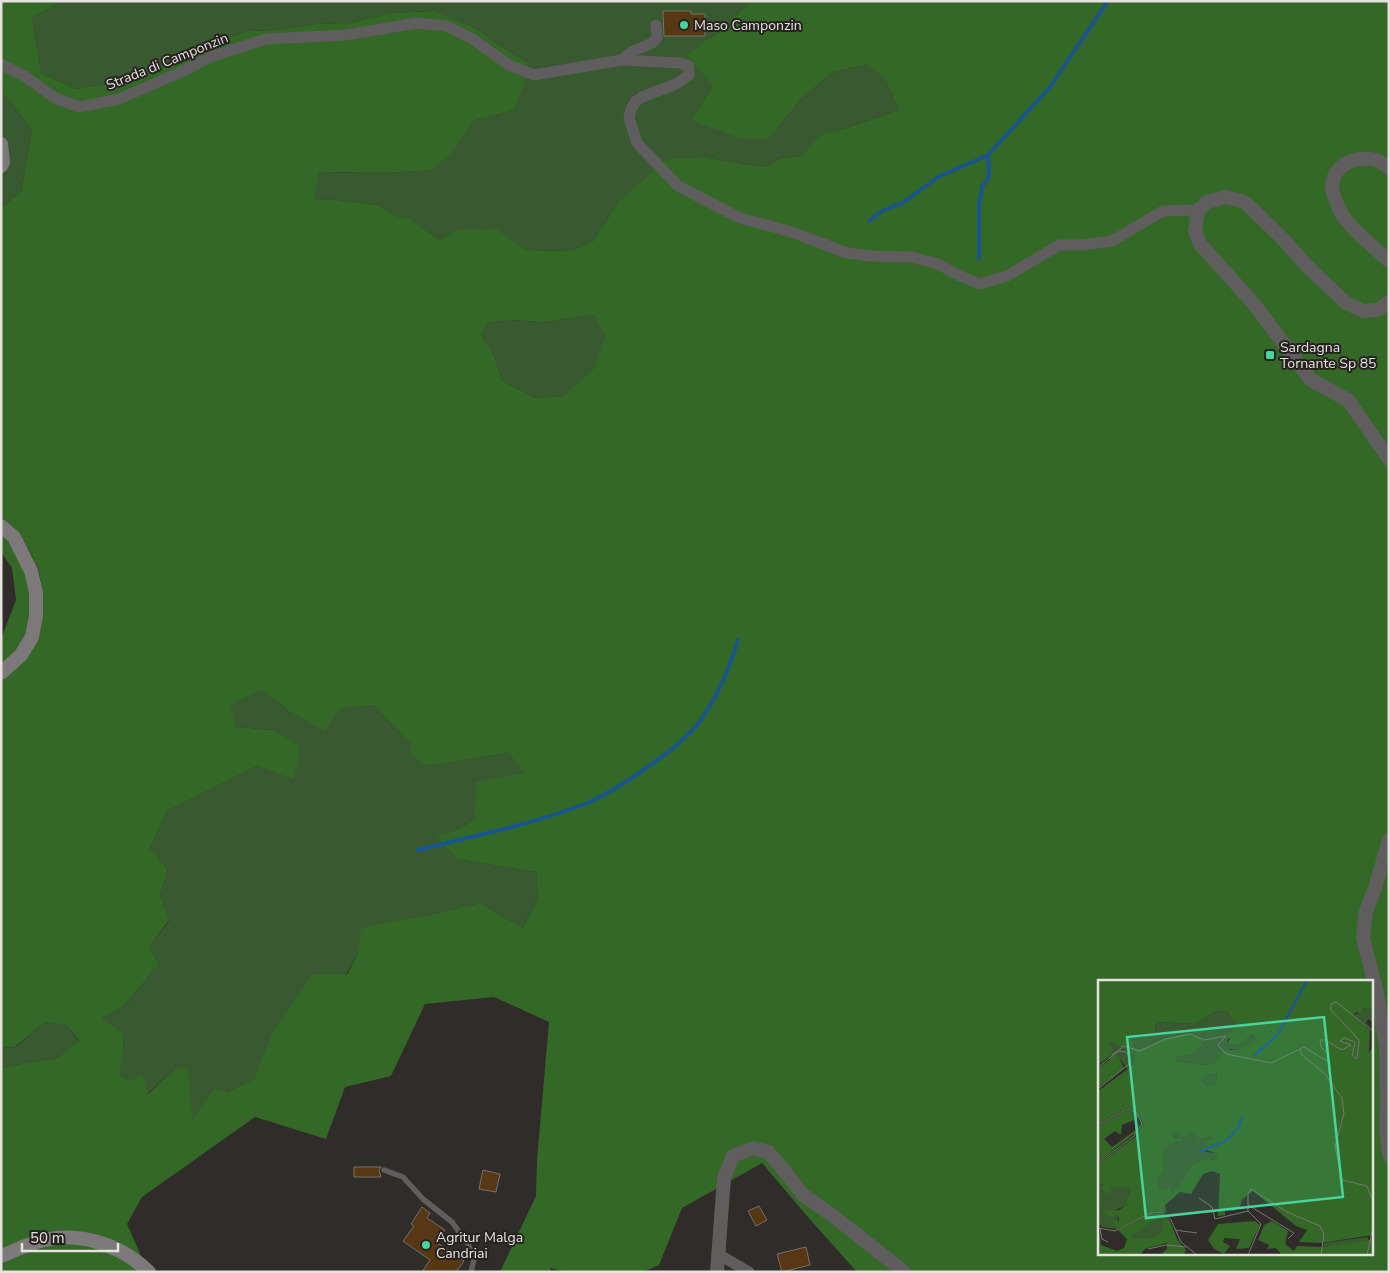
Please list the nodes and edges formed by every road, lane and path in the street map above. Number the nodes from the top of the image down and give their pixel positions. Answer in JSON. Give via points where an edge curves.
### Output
{"nodes":[{"id":1,"x":656,"y":25,"type":"dead end"},
{"id":2,"x":622,"y":60,"type":"junction"},
{"id":3,"x":1,"y":64,"type":"edge"},
{"id":4,"x":1,"y":144,"type":"edge"},
{"id":5,"x":1,"y":166,"type":"edge"},
{"id":6,"x":1389,"y":168,"type":"edge"},
{"id":7,"x":1198,"y":210,"type":"junction"},
{"id":8,"x":1389,"y":261,"type":"edge"},
{"id":9,"x":1389,"y":302,"type":"edge"},
{"id":10,"x":1389,"y":459,"type":"edge"},
{"id":11,"x":1,"y":526,"type":"edge"},
{"id":12,"x":1,"y":673,"type":"edge"},
{"id":13,"x":1389,"y":840,"type":"edge"},
{"id":14,"x":1389,"y":1155,"type":"edge"},
{"id":15,"x":384,"y":1170,"type":"dead end"},
{"id":16,"x":718,"y":1254,"type":"junction"},
{"id":17,"x":1,"y":1256,"type":"edge"},
{"id":18,"x":149,"y":1272,"type":"edge"},
{"id":19,"x":472,"y":1272,"type":"edge"},
{"id":20,"x":717,"y":1272,"type":"edge"},
{"id":21,"x":749,"y":1272,"type":"edge"},
{"id":22,"x":904,"y":1272,"type":"edge"}],
"edges":[{"from":1,"to":2,"type":"street","via":[[657,38]]},
{"from":2,"to":3,"type":"street","name":"Strada di Camponzin","via":[[534,75],[509,65],[471,38],[446,26],[417,23],[346,35],[266,39],[210,57],[120,99],[80,107],[55,98]]},
{"from":2,"to":7,"type":"street","name":"Strada di Camponzin","via":[[690,66],[689,76],[683,80],[636,101],[629,118],[637,144],[678,186],[740,218],[789,231],[847,253],[911,257],[938,264],[980,284],[1006,276],[1059,245],[1112,241],[1163,211]]},
{"from":4,"to":5,"type":"main road"},
{"from":6,"to":8,"type":"street","via":[[1377,160],[1344,163],[1331,186],[1340,211],[1352,227]]},
{"from":7,"to":9,"type":"street","via":[[1207,202],[1226,197],[1246,202],[1346,303],[1363,311],[1378,310]]},
{"from":7,"to":10,"type":"street","via":[[1195,231],[1200,244],[1254,304],[1311,380],[1348,400]]},
{"from":11,"to":12,"type":"main road","via":[[14,537],[31,570],[36,592],[32,637],[21,655]]},
{"from":13,"to":14,"type":"street","via":[[1366,911],[1363,938],[1386,1047]]},
{"from":15,"to":19,"type":"lane","via":[[403,1176],[423,1199],[452,1222],[468,1244],[474,1259]]},
{"from":16,"to":20,"type":"street"},
{"from":16,"to":21,"type":"street"},
{"from":16,"to":22,"type":"street","via":[[724,1178],[733,1156],[753,1148],[768,1152],[803,1195]]},
{"from":17,"to":18,"type":"main road","via":[[34,1242],[76,1238],[109,1246]]}]}
